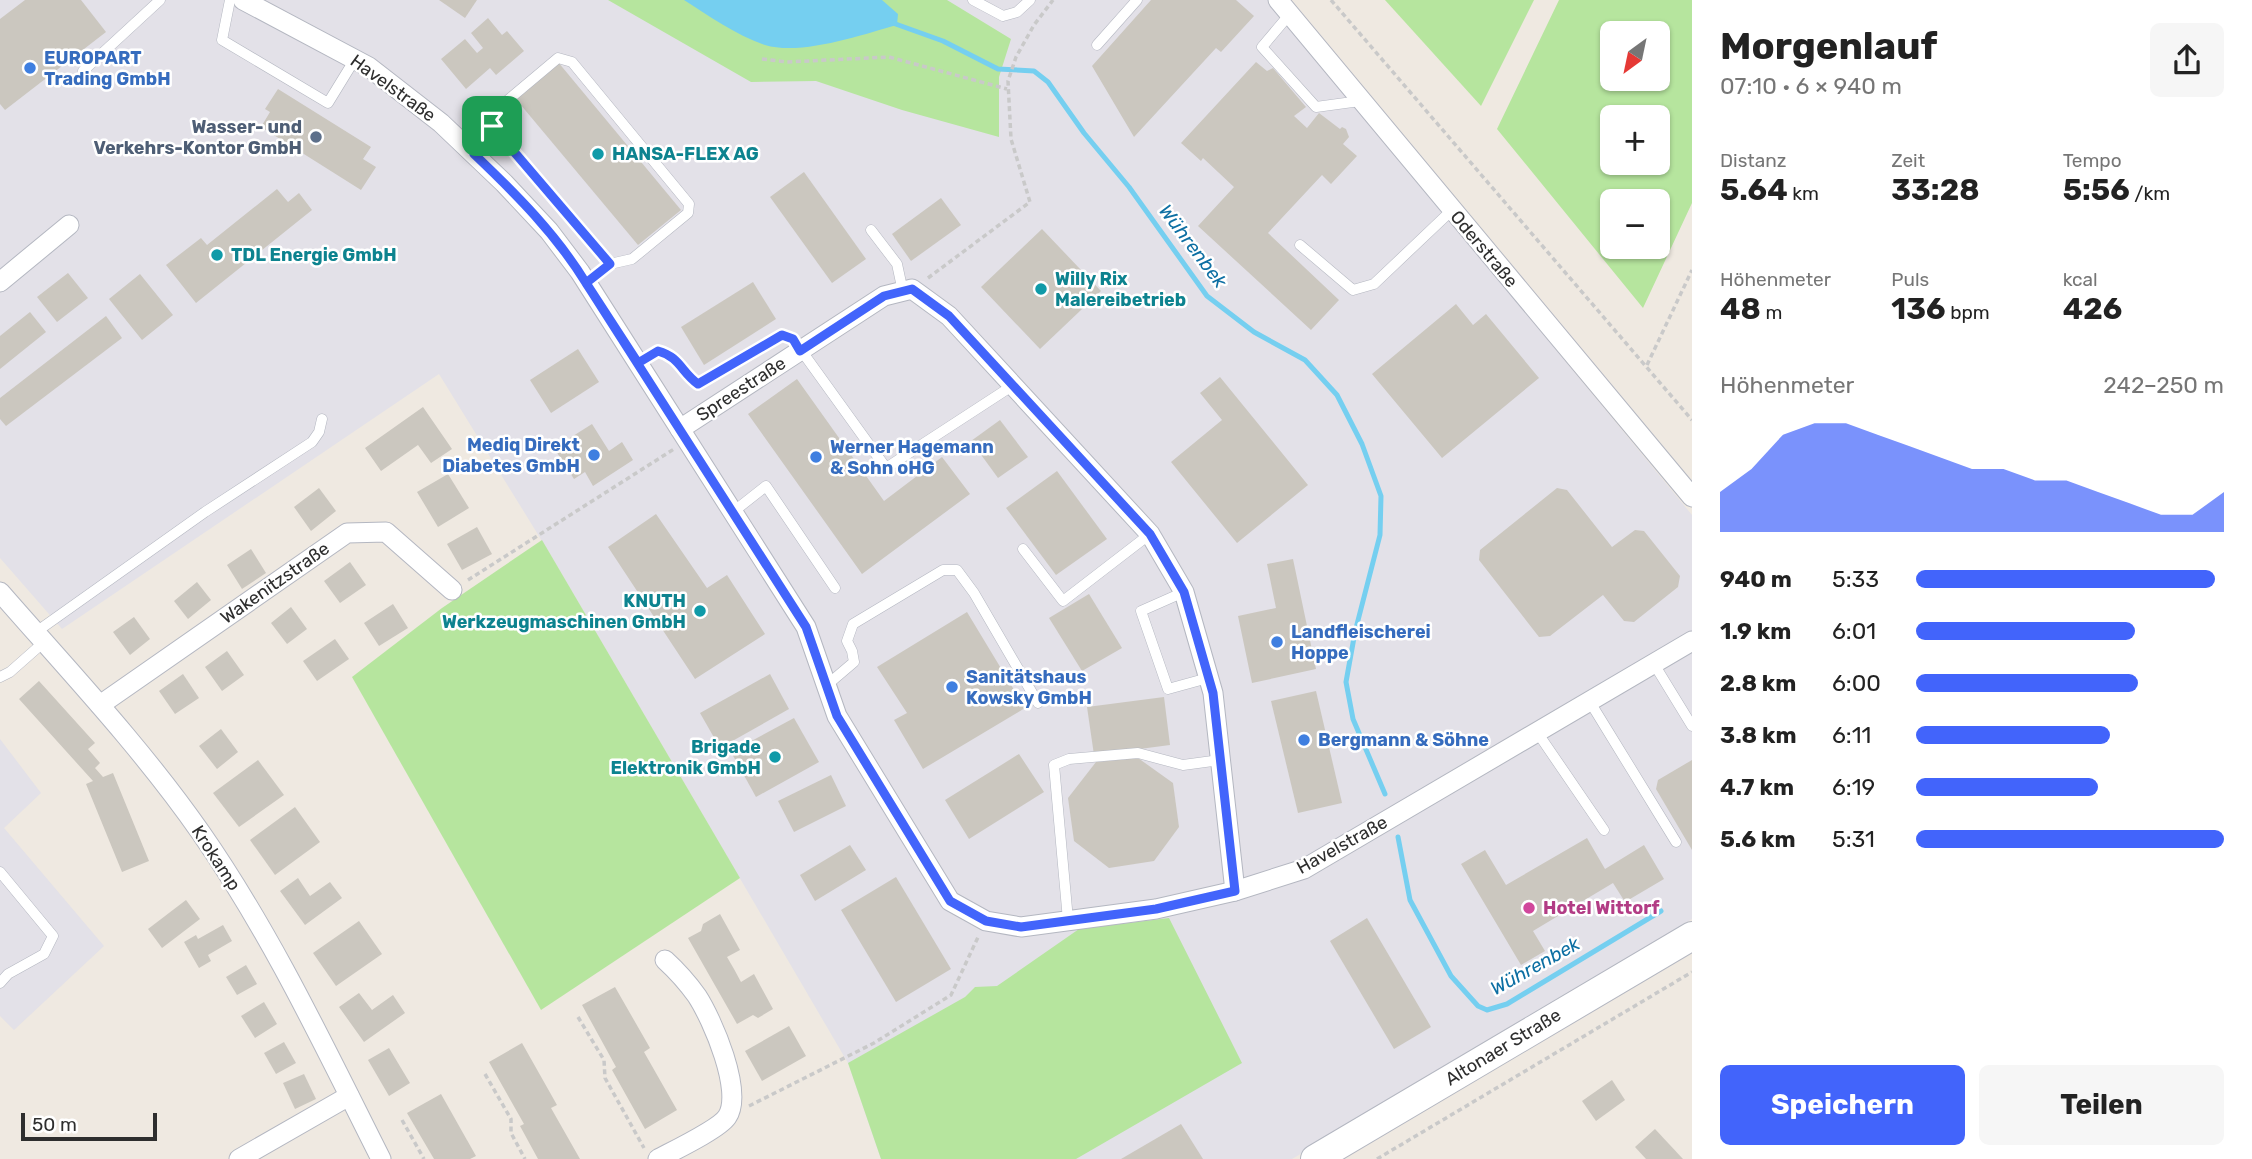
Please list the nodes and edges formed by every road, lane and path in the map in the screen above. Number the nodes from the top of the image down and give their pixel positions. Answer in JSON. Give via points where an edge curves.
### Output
{"nodes":[{"id":1,"x":160,"y":0,"type":"edge"},
{"id":2,"x":230,"y":0,"type":"edge"},
{"id":3,"x":243,"y":0,"type":"edge"},
{"id":4,"x":973,"y":0,"type":"edge"},
{"id":5,"x":1030,"y":0,"type":"edge"},
{"id":6,"x":1052,"y":0,"type":"edge"},
{"id":7,"x":1137,"y":0,"type":"edge"},
{"id":8,"x":1331,"y":0,"type":"edge"},
{"id":9,"x":1283,"y":8,"type":"edge"},
{"id":10,"x":1097,"y":45,"type":"dead end"},
{"id":11,"x":355,"y":59,"type":"junction"},
{"id":12,"x":762,"y":59,"type":"dead end"},
{"id":13,"x":83,"y":71,"type":"dead end"},
{"id":14,"x":1007,"y":89,"type":"junction"},
{"id":15,"x":1360,"y":101,"type":"junction"},
{"id":16,"x":492,"y":126,"type":"junction"},
{"id":17,"x":474,"y":154,"type":"junction"},
{"id":18,"x":1452,"y":210,"type":"junction"},
{"id":19,"x":69,"y":225,"type":"dead end"},
{"id":20,"x":871,"y":230,"type":"dead end"},
{"id":21,"x":1300,"y":245,"type":"dead end"},
{"id":22,"x":610,"y":264,"type":"junction"},
{"id":23,"x":1692,"y":270,"type":"edge"},
{"id":24,"x":0,"y":282,"type":"edge"},
{"id":25,"x":586,"y":283,"type":"junction"},
{"id":26,"x":908,"y":290,"type":"junction"},
{"id":27,"x":800,"y":351,"type":"junction"},
{"id":28,"x":638,"y":363,"type":"junction"},
{"id":29,"x":1647,"y":365,"type":"junction"},
{"id":30,"x":1012,"y":386,"type":"junction"},
{"id":31,"x":322,"y":419,"type":"dead end"},
{"id":32,"x":1692,"y":420,"type":"edge"},
{"id":33,"x":684,"y":435,"type":"junction"},
{"id":34,"x":1692,"y":496,"type":"edge"},
{"id":35,"x":733,"y":512,"type":"junction"},
{"id":36,"x":1150,"y":534,"type":"junction"},
{"id":37,"x":1023,"y":549,"type":"dead end"},
{"id":38,"x":835,"y":588,"type":"dead end"},
{"id":39,"x":452,"y":590,"type":"joint"},
{"id":40,"x":0,"y":592,"type":"edge"},
{"id":41,"x":1184,"y":592,"type":"junction"},
{"id":42,"x":40,"y":637,"type":"junction"},
{"id":43,"x":1692,"y":641,"type":"edge"},
{"id":44,"x":1654,"y":664,"type":"junction"},
{"id":45,"x":0,"y":677,"type":"edge"},
{"id":46,"x":1208,"y":678,"type":"junction"},
{"id":47,"x":827,"y":685,"type":"junction"},
{"id":48,"x":1590,"y":702,"type":"junction"},
{"id":49,"x":1038,"y":703,"type":"dead end"},
{"id":50,"x":100,"y":705,"type":"junction"},
{"id":51,"x":1692,"y":726,"type":"edge"},
{"id":52,"x":1537,"y":733,"type":"junction"},
{"id":53,"x":1220,"y":760,"type":"junction"},
{"id":54,"x":1604,"y":830,"type":"dead end"},
{"id":55,"x":1676,"y":842,"type":"dead end"},
{"id":56,"x":0,"y":873,"type":"edge"},
{"id":57,"x":1235,"y":891,"type":"junction"},
{"id":58,"x":1068,"y":920,"type":"junction"},
{"id":59,"x":986,"y":921,"type":"junction"},
{"id":60,"x":1692,"y":936,"type":"edge"},
{"id":61,"x":665,"y":960,"type":"dead end"},
{"id":62,"x":1692,"y":972,"type":"edge"},
{"id":63,"x":0,"y":983,"type":"edge"},
{"id":64,"x":578,"y":1017,"type":"dead end"},
{"id":65,"x":485,"y":1074,"type":"dead end"},
{"id":66,"x":349,"y":1096,"type":"junction"},
{"id":67,"x":402,"y":1120,"type":"dead end"},
{"id":68,"x":724,"y":1121,"type":"junction"},
{"id":69,"x":239,"y":1159,"type":"edge"},
{"id":70,"x":381,"y":1159,"type":"edge"},
{"id":71,"x":424,"y":1159,"type":"edge"},
{"id":72,"x":526,"y":1159,"type":"edge"},
{"id":73,"x":650,"y":1159,"type":"edge"},
{"id":74,"x":658,"y":1159,"type":"edge"},
{"id":75,"x":1315,"y":1159,"type":"edge"},
{"id":76,"x":1377,"y":1159,"type":"edge"}],
"edges":[{"from":1,"to":13,"type":"lane"},
{"from":2,"to":11,"type":"lane","via":[[222,40],[328,103]]},
{"from":3,"to":11,"type":"street","name":"Havelstraße"},
{"from":4,"to":5,"type":"lane","via":[[1003,16],[1017,12]]},
{"from":6,"to":14,"type":"path","via":[[1016,57]]},
{"from":7,"to":10,"type":"lane"},
{"from":8,"to":29,"type":"path"},
{"from":9,"to":15,"type":"street","name":"Oderstraße"},
{"from":9,"to":15,"type":"lane","via":[[1262,47],[1315,107]]},
{"from":11,"to":17,"type":"street","name":"Havelstraße","via":[[441,122]]},
{"from":12,"to":14,"type":"path","via":[[889,57]]},
{"from":14,"to":26,"type":"path","via":[[1011,139],[1030,202]]},
{"from":15,"to":18,"type":"street","name":"Oderstraße"},
{"from":16,"to":17,"type":"lane"},
{"from":16,"to":22,"type":"lane"},
{"from":16,"to":22,"type":"lane","via":[[508,100],[558,58],[572,62],[689,204],[688,213],[632,259]]},
{"from":17,"to":25,"type":"street","name":"Havelstraße","via":[[549,231]]},
{"from":18,"to":21,"type":"lane","via":[[1374,284],[1353,290]]},
{"from":18,"to":34,"type":"street","name":"Oderstraße"},
{"from":19,"to":24,"type":"street"},
{"from":20,"to":26,"type":"lane","via":[[897,264]]},
{"from":22,"to":25,"type":"lane"},
{"from":23,"to":29,"type":"path"},
{"from":25,"to":28,"type":"street","name":"Havelstraße"},
{"from":26,"to":27,"type":"street","name":"Spreestraße","via":[[884,296]]},
{"from":26,"to":30,"type":"street","via":[[949,316]]},
{"from":27,"to":28,"type":"lane","via":[[793,339],[782,335],[698,384],[670,354],[658,351]]},
{"from":27,"to":30,"type":"lane","via":[[886,468]]},
{"from":27,"to":33,"type":"street","name":"Spreestraße"},
{"from":28,"to":33,"type":"street","name":"Havelstraße"},
{"from":29,"to":32,"type":"path"},
{"from":30,"to":36,"type":"street"},
{"from":31,"to":42,"type":"lane","via":[[312,442],[205,512]]},
{"from":33,"to":35,"type":"street","name":"Havelstraße"},
{"from":33,"to":39,"type":"path"},
{"from":35,"to":38,"type":"lane","via":[[766,486]]},
{"from":35,"to":47,"type":"street","name":"Havelstraße","via":[[806,627]]},
{"from":36,"to":37,"type":"lane","via":[[1063,601]]},
{"from":36,"to":41,"type":"street"},
{"from":39,"to":50,"type":"street","name":"Wakenitzstraße","via":[[386,532],[346,534]]},
{"from":40,"to":42,"type":"street","name":"Krokamp"},
{"from":41,"to":46,"type":"street"},
{"from":41,"to":46,"type":"lane","via":[[1141,611],[1168,689]]},
{"from":42,"to":45,"type":"lane","via":[[10,672]]},
{"from":42,"to":50,"type":"street","name":"Krokamp"},
{"from":43,"to":44,"type":"street","name":"Havelstraße"},
{"from":44,"to":48,"type":"street","name":"Havelstraße"},
{"from":44,"to":51,"type":"lane"},
{"from":46,"to":53,"type":"street"},
{"from":47,"to":49,"type":"lane","via":[[854,662],[847,641],[853,624],[943,570],[957,570]]},
{"from":47,"to":59,"type":"street","name":"Havelstraße","via":[[837,716],[950,901]]},
{"from":48,"to":52,"type":"street","name":"Havelstraße"},
{"from":48,"to":55,"type":"lane"},
{"from":50,"to":66,"type":"street","name":"Krokamp","via":[[171,791],[230,878]]},
{"from":52,"to":54,"type":"lane"},
{"from":52,"to":57,"type":"street","name":"Havelstraße","via":[[1304,869]]},
{"from":53,"to":57,"type":"street"},
{"from":53,"to":58,"type":"lane","via":[[1183,765],[1138,753],[1069,759],[1054,765]]},
{"from":56,"to":63,"type":"lane","via":[[53,936],[44,954]]},
{"from":57,"to":58,"type":"street","name":"Havelstraße","via":[[1156,909]]},
{"from":58,"to":59,"type":"street","name":"Havelstraße","via":[[1021,927]]},
{"from":59,"to":68,"type":"path","via":[[951,995],[874,1043]]},
{"from":60,"to":75,"type":"main road","name":"Altonaer Straße"},
{"from":61,"to":68,"type":"street","via":[[698,998],[716,1037],[732,1092]]},
{"from":62,"to":76,"type":"path"},
{"from":64,"to":73,"type":"path","via":[[604,1060],[605,1078]]},
{"from":65,"to":72,"type":"path","via":[[511,1119],[511,1133]]},
{"from":66,"to":69,"type":"street"},
{"from":66,"to":70,"type":"street","name":"Krokamp"},
{"from":67,"to":71,"type":"path"},
{"from":68,"to":74,"type":"street"}]}
